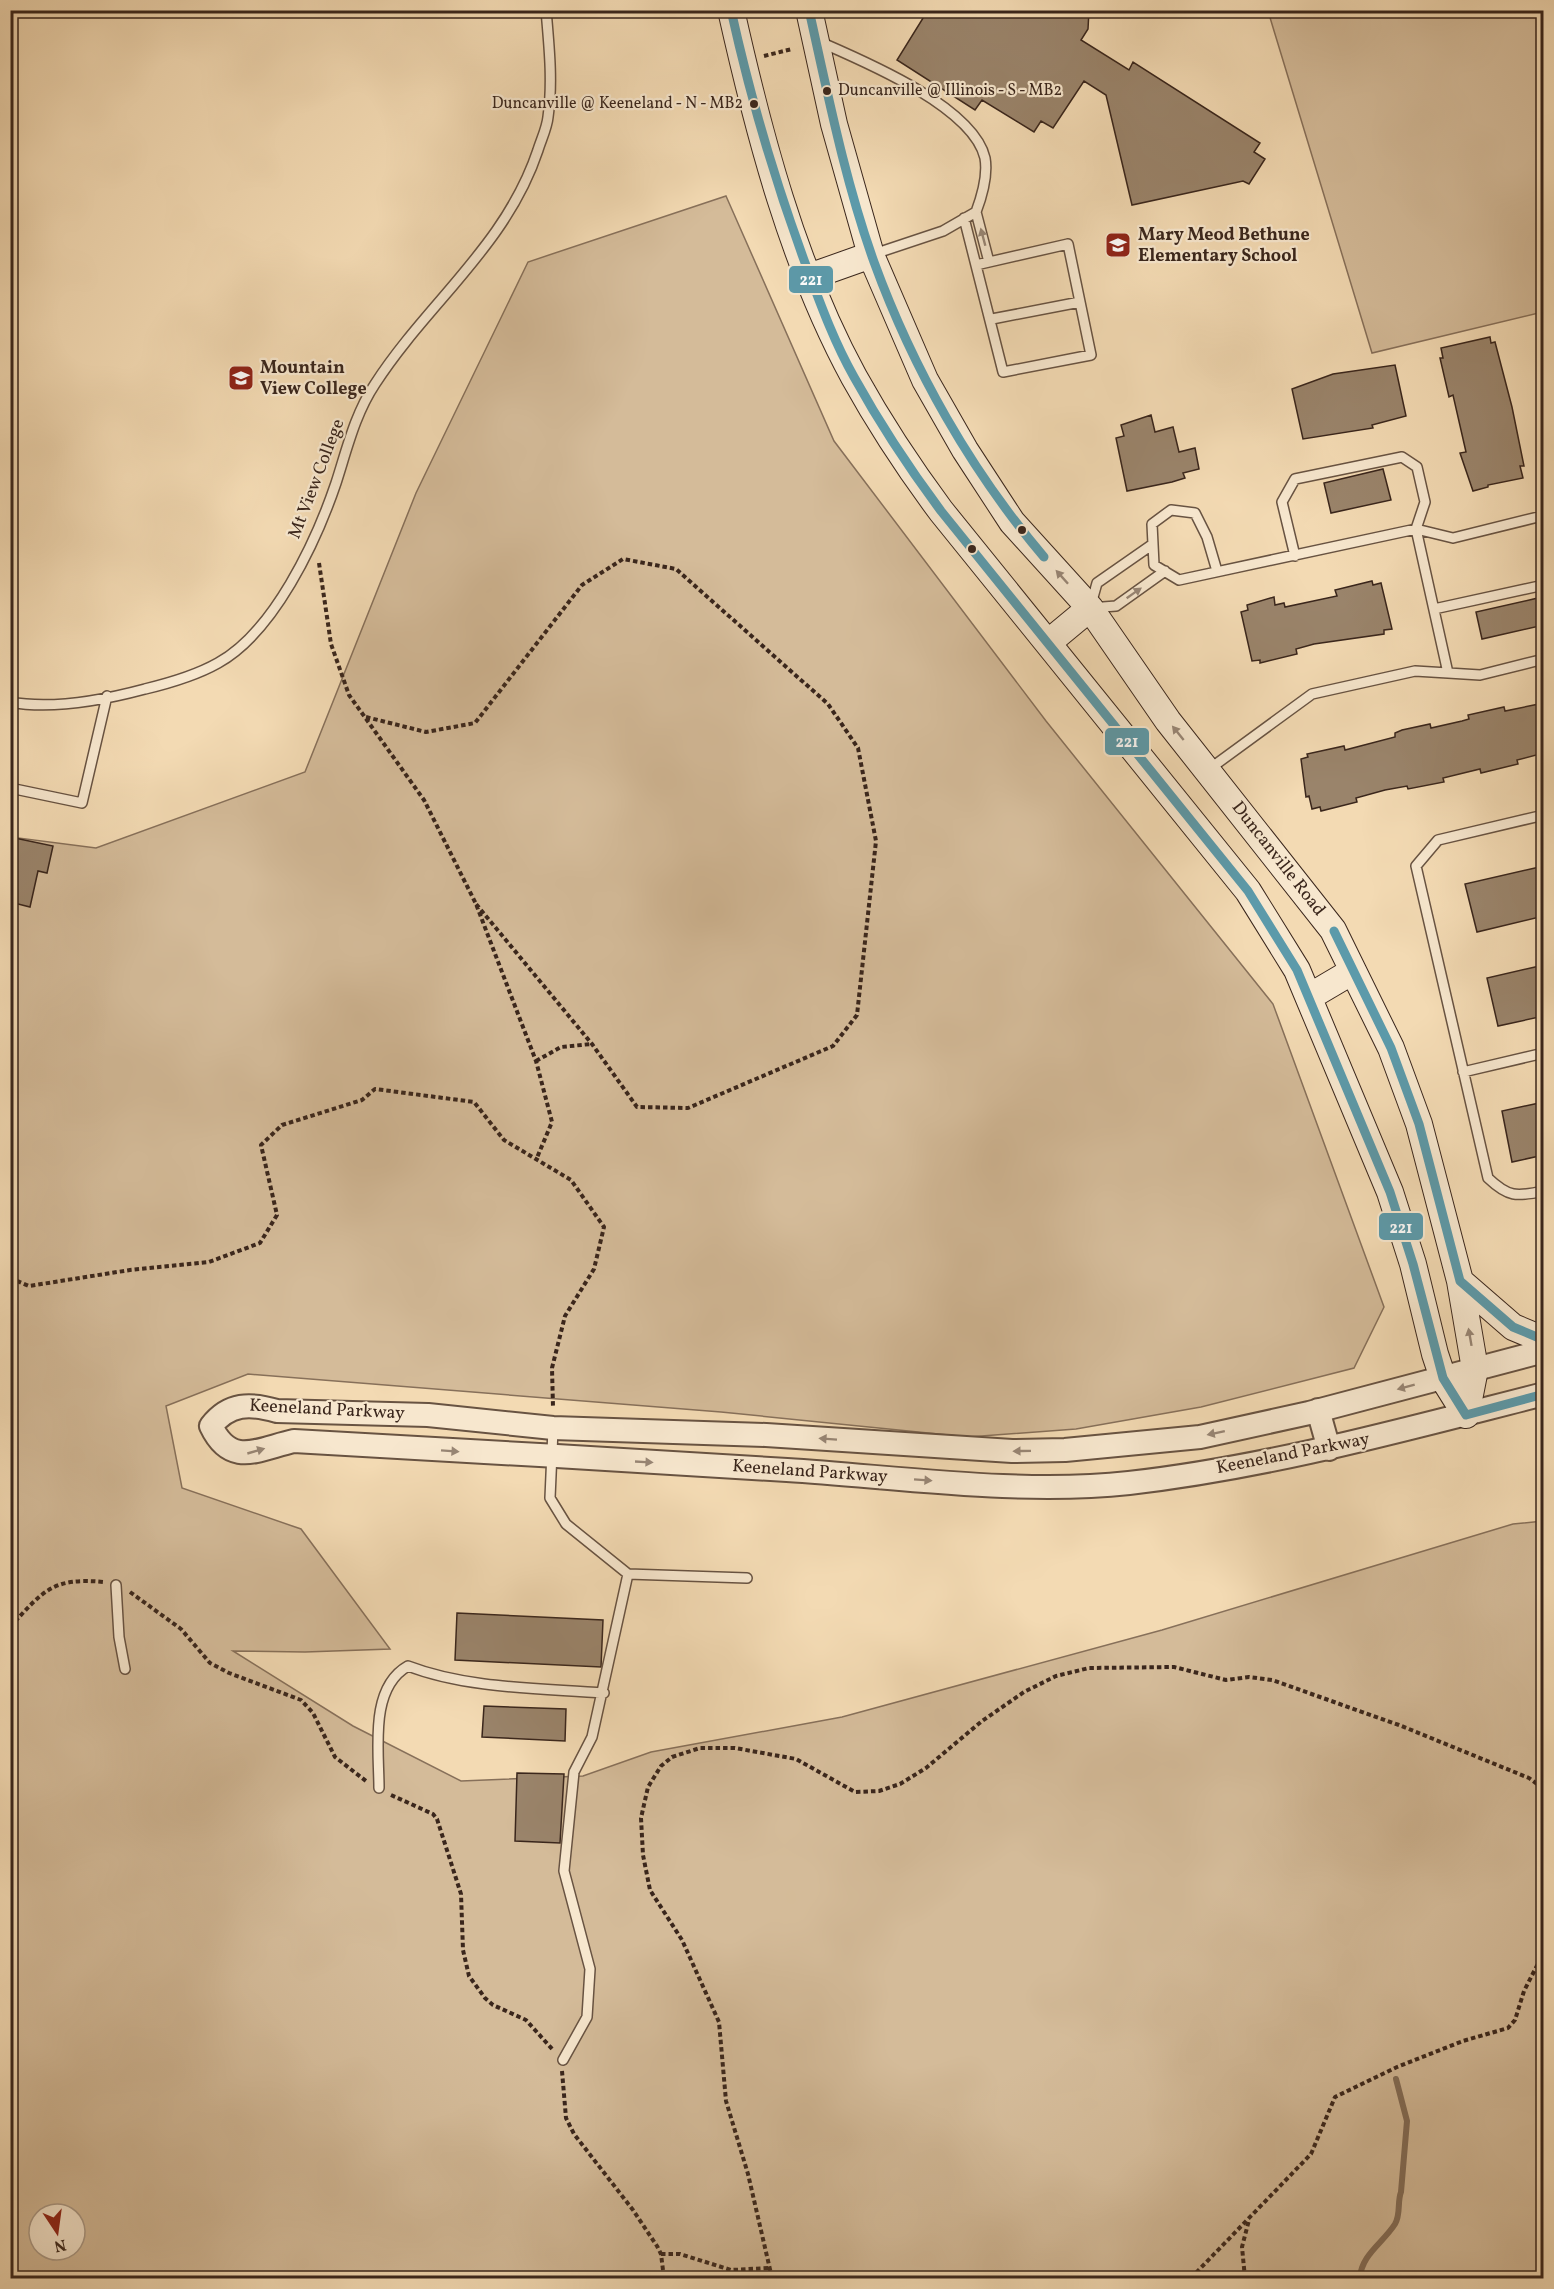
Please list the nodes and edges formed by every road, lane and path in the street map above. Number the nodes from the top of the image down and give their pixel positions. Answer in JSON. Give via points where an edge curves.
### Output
{"nodes":[{"id":1,"x":546,"y":10,"type":"edge"},
{"id":2,"x":731,"y":10,"type":"edge"},
{"id":3,"x":809,"y":10,"type":"edge"},
{"id":4,"x":804,"y":45,"type":"junction"},
{"id":5,"x":757,"y":57,"type":"dead end"},
{"id":6,"x":976,"y":212,"type":"junction"},
{"id":7,"x":963,"y":218,"type":"junction"},
{"id":8,"x":871,"y":255,"type":"junction"},
{"id":9,"x":989,"y":262,"type":"junction"},
{"id":10,"x":976,"y":264,"type":"junction"},
{"id":11,"x":809,"y":277,"type":"junction"},
{"id":12,"x":1080,"y":302,"type":"junction"},
{"id":13,"x":992,"y":319,"type":"junction"},
{"id":14,"x":1543,"y":513,"type":"edge"},
{"id":15,"x":1416,"y":529,"type":"junction"},
{"id":16,"x":314,"y":535,"type":"junction"},
{"id":17,"x":1153,"y":544,"type":"junction"},
{"id":18,"x":1295,"y":556,"type":"junction"},
{"id":19,"x":1165,"y":571,"type":"junction"},
{"id":20,"x":1217,"y":571,"type":"junction"},
{"id":21,"x":1544,"y":585,"type":"edge"},
{"id":22,"x":1090,"y":608,"type":"junction"},
{"id":23,"x":1434,"y":609,"type":"junction"},
{"id":24,"x":1049,"y":642,"type":"junction"},
{"id":25,"x":1544,"y":659,"type":"edge"},
{"id":26,"x":1448,"y":673,"type":"junction"},
{"id":27,"x":106,"y":696,"type":"junction"},
{"id":28,"x":10,"y":702,"type":"edge"},
{"id":29,"x":366,"y":717,"type":"junction"},
{"id":30,"x":1208,"y":770,"type":"junction"},
{"id":31,"x":10,"y":788,"type":"edge"},
{"id":32,"x":1544,"y":815,"type":"edge"},
{"id":33,"x":476,"y":904,"type":"junction"},
{"id":34,"x":1353,"y":971,"type":"junction"},
{"id":35,"x":1309,"y":997,"type":"junction"},
{"id":36,"x":592,"y":1044,"type":"junction"},
{"id":37,"x":1544,"y":1053,"type":"edge"},
{"id":38,"x":536,"y":1060,"type":"junction"},
{"id":39,"x":1463,"y":1072,"type":"junction"},
{"id":40,"x":536,"y":1160,"type":"junction"},
{"id":41,"x":1544,"y":1191,"type":"edge"},
{"id":42,"x":10,"y":1278,"type":"edge"},
{"id":43,"x":1460,"y":1281,"type":"junction"},
{"id":44,"x":1544,"y":1340,"type":"edge"},
{"id":45,"x":1544,"y":1351,"type":"edge"},
{"id":46,"x":1475,"y":1369,"type":"junction"},
{"id":47,"x":1443,"y":1378,"type":"junction"},
{"id":48,"x":1544,"y":1394,"type":"edge"},
{"id":49,"x":1318,"y":1410,"type":"junction"},
{"id":50,"x":1466,"y":1415,"type":"junction"},
{"id":51,"x":553,"y":1428,"type":"junction"},
{"id":52,"x":1329,"y":1449,"type":"junction"},
{"id":53,"x":552,"y":1457,"type":"junction"},
{"id":54,"x":628,"y":1574,"type":"junction"},
{"id":55,"x":747,"y":1578,"type":"dead end"},
{"id":56,"x":116,"y":1585,"type":"junction"},
{"id":57,"x":10,"y":1627,"type":"edge"},
{"id":58,"x":125,"y":1670,"type":"dead end"},
{"id":59,"x":604,"y":1693,"type":"junction"},
{"id":60,"x":379,"y":1788,"type":"junction"},
{"id":61,"x":1544,"y":1789,"type":"edge"},
{"id":62,"x":1544,"y":1952,"type":"edge"},
{"id":63,"x":563,"y":2060,"type":"junction"},
{"id":64,"x":1249,"y":2218,"type":"junction"},
{"id":65,"x":661,"y":2254,"type":"junction"},
{"id":66,"x":770,"y":2268,"type":"junction"},
{"id":67,"x":664,"y":2278,"type":"edge"},
{"id":68,"x":772,"y":2278,"type":"edge"},
{"id":69,"x":1191,"y":2278,"type":"edge"},
{"id":70,"x":1245,"y":2278,"type":"edge"}],
"edges":[{"from":1,"to":16,"type":"lane","name":"Mt View College","via":[[550,62],[548,119],[527,182],[500,228],[374,385],[351,432],[336,485]]},
{"from":2,"to":11,"type":"main road","via":[[748,88]]},
{"from":3,"to":4,"type":"main road","name":"Duncanville Road"},
{"from":4,"to":5,"type":"path"},
{"from":4,"to":6,"type":"lane","via":[[881,70],[947,110],[973,131],[985,159],[983,193]]},
{"from":4,"to":8,"type":"main road","name":"Duncanville Road","via":[[834,124]]},
{"from":6,"to":7,"type":"lane"},
{"from":9,"to":6,"type":"lane","one_way":true},
{"from":7,"to":8,"type":"lane","via":[[944,231]]},
{"from":7,"to":10,"type":"lane"},
{"from":8,"to":11,"type":"main road"},
{"from":22,"to":8,"type":"main road","name":"Duncanville Road","one_way":true,"via":[[1012,522],[965,450],[925,380]]},
{"from":9,"to":10,"type":"lane"},
{"from":9,"to":12,"type":"lane","via":[[1068,244]]},
{"from":10,"to":13,"type":"lane"},
{"from":11,"to":24,"type":"main road","via":[[853,376],[899,454]]},
{"from":12,"to":13,"type":"lane"},
{"from":12,"to":13,"type":"lane","via":[[1091,355],[1003,372]]},
{"from":14,"to":15,"type":"lane","via":[[1453,538]]},
{"from":15,"to":18,"type":"lane"},
{"from":15,"to":18,"type":"lane","via":[[1425,502],[1417,467],[1402,457],[1295,479],[1282,502]]},
{"from":15,"to":23,"type":"lane"},
{"from":16,"to":27,"type":"lane","name":"Mt View College","via":[[299,571],[266,622],[220,662],[180,680]]},
{"from":16,"to":29,"type":"path","via":[[331,644],[349,695]]},
{"from":17,"to":19,"type":"lane","via":[[1154,565]]},
{"from":17,"to":20,"type":"lane","via":[[1152,524],[1158,519],[1172,510],[1195,513]]},
{"from":17,"to":22,"type":"lane","via":[[1097,583]]},
{"from":18,"to":20,"type":"lane"},
{"from":19,"to":20,"type":"lane","via":[[1179,580]]},
{"from":22,"to":19,"type":"lane","one_way":true,"via":[[1116,606]]},
{"from":21,"to":23,"type":"lane"},
{"from":22,"to":24,"type":"main road"},
{"from":30,"to":22,"type":"main road","name":"Duncanville Road","one_way":true,"via":[[1168,721]]},
{"from":23,"to":26,"type":"lane"},
{"from":24,"to":35,"type":"main road","via":[[1248,891],[1297,970]]},
{"from":25,"to":26,"type":"lane","via":[[1480,675]]},
{"from":26,"to":30,"type":"lane","via":[[1415,672],[1312,693]]},
{"from":27,"to":28,"type":"lane","name":"Mt View College","via":[[57,704]]},
{"from":27,"to":31,"type":"lane","via":[[82,802]]},
{"from":29,"to":33,"type":"path","via":[[424,800]]},
{"from":29,"to":36,"type":"path","via":[[426,732],[475,723],[582,585],[623,559],[676,569],[828,704],[858,748],[876,841],[857,1015],[833,1046],[688,1108],[638,1107]]},
{"from":30,"to":34,"type":"main road","name":"Duncanville Road","via":[[1333,930]]},
{"from":32,"to":39,"type":"lane","via":[[1438,840],[1416,866]]},
{"from":33,"to":36,"type":"path"},
{"from":33,"to":38,"type":"path"},
{"from":34,"to":35,"type":"main road"},
{"from":34,"to":43,"type":"main road","name":"Duncanville Road","via":[[1391,1048],[1419,1124]]},
{"from":35,"to":47,"type":"main road","via":[[1390,1192]]},
{"from":36,"to":38,"type":"path","via":[[561,1047]]},
{"from":37,"to":39,"type":"lane"},
{"from":38,"to":40,"type":"path","via":[[552,1122]]},
{"from":39,"to":41,"type":"lane","via":[[1488,1178],[1504,1192],[1526,1195]]},
{"from":40,"to":42,"type":"path","via":[[504,1140],[474,1102],[375,1089],[362,1100],[282,1125],[261,1145],[277,1215],[260,1243],[209,1262],[29,1286]]},
{"from":40,"to":51,"type":"path","via":[[571,1180],[604,1227],[594,1269],[565,1316],[552,1368]]},
{"from":43,"to":44,"type":"main road","via":[[1513,1327]]},
{"from":46,"to":43,"type":"main road","name":"Duncanville Road","one_way":true},
{"from":45,"to":46,"type":"street","name":"Keeneland Parkway"},
{"from":46,"to":47,"type":"street","name":"Keeneland Parkway"},
{"from":46,"to":50,"type":"main road","name":"Duncanville Road"},
{"from":47,"to":49,"type":"street","name":"Keeneland Parkway","one_way":true},
{"from":47,"to":50,"type":"main road"},
{"from":48,"to":50,"type":"street","name":"Keeneland Parkway"},
{"from":49,"to":51,"type":"street","name":"Keeneland Parkway","one_way":true,"via":[[1200,1437],[1033,1450]]},
{"from":49,"to":52,"type":"street"},
{"from":50,"to":52,"type":"street","name":"Keeneland Parkway"},
{"from":51,"to":53,"type":"lane"},
{"from":51,"to":53,"type":"street","name":"Keeneland Parkway","one_way":true,"via":[[428,1415],[277,1411],[255,1404],[224,1412],[211,1426],[219,1442],[234,1453],[248,1454],[294,1441]]},
{"from":53,"to":52,"type":"street","name":"Keeneland Parkway","one_way":true,"via":[[1076,1486],[1212,1471]]},
{"from":53,"to":54,"type":"lane","via":[[550,1498],[566,1524]]},
{"from":54,"to":55,"type":"lane"},
{"from":54,"to":59,"type":"lane"},
{"from":56,"to":57,"type":"path","via":[[76,1579],[48,1588]]},
{"from":56,"to":58,"type":"lane"},
{"from":56,"to":60,"type":"path","via":[[168,1619],[210,1663],[301,1700],[313,1713],[335,1757]]},
{"from":59,"to":60,"type":"lane","via":[[495,1684],[426,1673],[408,1666],[398,1671],[386,1689],[379,1720]]},
{"from":59,"to":63,"type":"lane","via":[[592,1737],[574,1772],[564,1871],[590,1969],[587,2017]]},
{"from":60,"to":63,"type":"path","via":[[433,1814],[437,1820],[461,1894],[465,1963],[476,1987],[493,2005],[526,2020]]},
{"from":61,"to":66,"type":"path","via":[[1529,1778],[1399,1725],[1272,1680],[1226,1680],[1174,1667],[1089,1668],[1056,1676],[982,1721],[926,1768],[879,1791],[855,1792],[796,1759],[735,1748],[700,1748],[672,1757],[648,1787],[640,1818],[643,1855],[650,1890],[682,1940],[719,2022],[726,2101]]},
{"from":62,"to":64,"type":"path","via":[[1508,2028],[1396,2067],[1335,2097],[1311,2154]]},
{"from":63,"to":65,"type":"path","via":[[562,2088],[569,2124]]},
{"from":64,"to":69,"type":"path"},
{"from":64,"to":70,"type":"path","via":[[1242,2247]]},
{"from":65,"to":66,"type":"path","via":[[680,2254],[731,2270]]},
{"from":65,"to":67,"type":"path"},
{"from":66,"to":68,"type":"path"}]}
